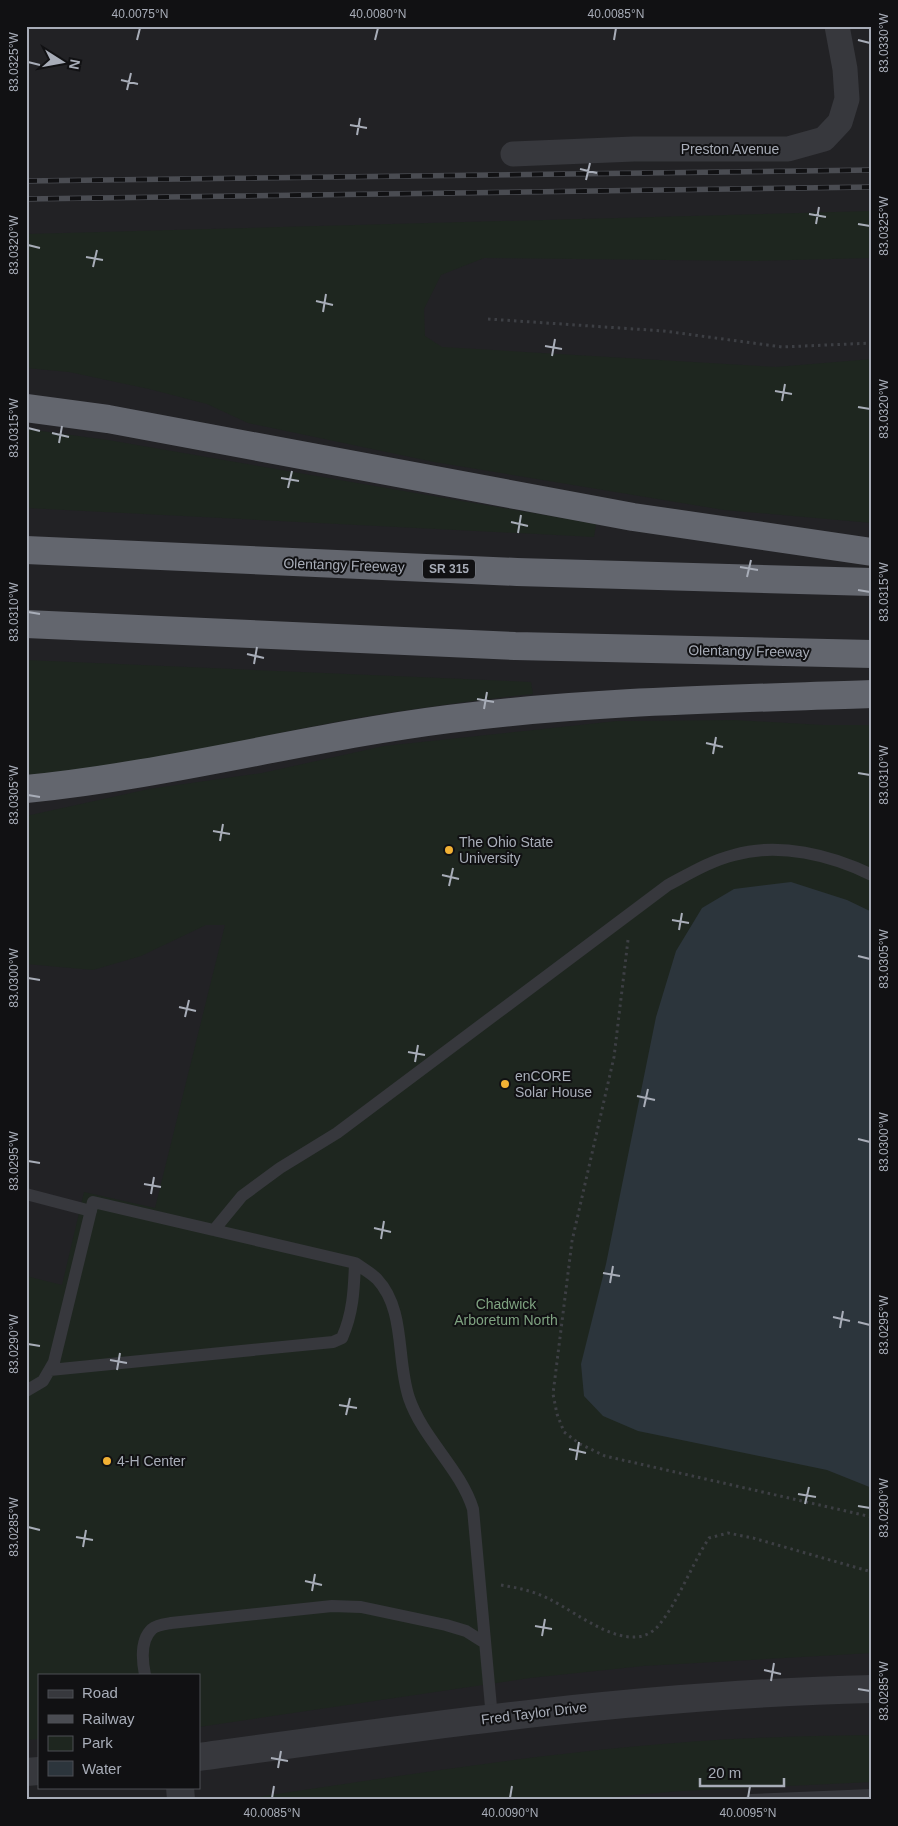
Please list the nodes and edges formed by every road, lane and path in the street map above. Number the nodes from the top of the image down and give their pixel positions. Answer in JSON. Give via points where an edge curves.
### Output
{"nodes":[{"id":1,"x":837,"y":26,"type":"edge"},
{"id":2,"x":513,"y":154,"type":"dead end"},
{"id":3,"x":488,"y":319,"type":"dead end"},
{"id":4,"x":872,"y":343,"type":"edge"},
{"id":5,"x":26,"y":408,"type":"edge"},
{"id":6,"x":26,"y":550,"type":"edge"},
{"id":7,"x":872,"y":552,"type":"edge"},
{"id":8,"x":872,"y":582,"type":"edge"},
{"id":9,"x":26,"y":624,"type":"edge"},
{"id":10,"x":872,"y":654,"type":"edge"},
{"id":11,"x":872,"y":694,"type":"edge"},
{"id":12,"x":26,"y":789,"type":"edge"},
{"id":13,"x":872,"y":875,"type":"edge"},
{"id":14,"x":631,"y":913,"type":"junction"},
{"id":15,"x":26,"y":1194,"type":"edge"},
{"id":16,"x":91,"y":1211,"type":"junction"},
{"id":17,"x":214,"y":1230,"type":"junction"},
{"id":18,"x":355,"y":1263,"type":"junction"},
{"id":19,"x":50,"y":1370,"type":"junction"},
{"id":20,"x":26,"y":1391,"type":"edge"},
{"id":21,"x":872,"y":1518,"type":"edge"},
{"id":22,"x":872,"y":1572,"type":"edge"},
{"id":23,"x":480,"y":1583,"type":"junction"},
{"id":24,"x":485,"y":1643,"type":"junction"},
{"id":25,"x":145,"y":1674,"type":"edge"},
{"id":26,"x":872,"y":1689,"type":"edge"},
{"id":27,"x":492,"y":1718,"type":"junction"},
{"id":28,"x":200,"y":1757,"type":"edge"},
{"id":29,"x":872,"y":1795,"type":"edge"},
{"id":30,"x":751,"y":1800,"type":"edge"}],
"edges":[{"from":1,"to":2,"type":"street","name":"Preston Avenue","via":[[847,99],[840,122],[824,139],[788,150],[634,148]]},
{"from":3,"to":4,"type":"path","via":[[664,330],[782,347]]},
{"from":5,"to":7,"type":"highway","via":[[108,419],[633,517]]},
{"from":6,"to":8,"type":"highway","name":"Olentangy Freeway","number":"SR 315","via":[[517,572]]},
{"from":9,"to":10,"type":"highway","name":"Olentangy Freeway","via":[[515,646]]},
{"from":11,"to":12,"type":"highway","via":[[603,703],[448,719],[277,746],[168,769]]},
{"from":13,"to":14,"type":"lane","via":[[831,859],[795,851],[760,850],[708,864],[668,885]]},
{"from":14,"to":17,"type":"lane","via":[[337,1133],[242,1196]]},
{"from":14,"to":21,"type":"path","via":[[614,1057],[580,1197],[563,1296],[553,1394],[564,1432],[606,1456]]},
{"from":15,"to":16,"type":"lane"},
{"from":16,"to":17,"type":"lane","via":[[93,1202]]},
{"from":16,"to":19,"type":"lane"},
{"from":17,"to":18,"type":"lane"},
{"from":18,"to":19,"type":"lane","via":[[354,1302],[349,1323],[342,1338],[333,1342]]},
{"from":18,"to":23,"type":"lane","via":[[376,1278],[390,1296],[409,1397],[417,1416],[467,1491],[473,1509]]},
{"from":19,"to":20,"type":"lane","via":[[43,1381]]},
{"from":22,"to":23,"type":"path","via":[[753,1538],[728,1533],[709,1538],[659,1626],[642,1636],[624,1636],[601,1629],[533,1592]]},
{"from":23,"to":24,"type":"lane"},
{"from":24,"to":25,"type":"lane","via":[[466,1631],[406,1615],[361,1607],[332,1606],[171,1623],[153,1628],[146,1638],[143,1652]]},
{"from":24,"to":27,"type":"lane"},
{"from":26,"to":27,"type":"street","name":"Fred Taylor Drive","via":[[784,1691],[638,1701]]},
{"from":27,"to":28,"type":"street","name":"Fred Taylor Drive"},
{"from":29,"to":30,"type":"lane"}]}
